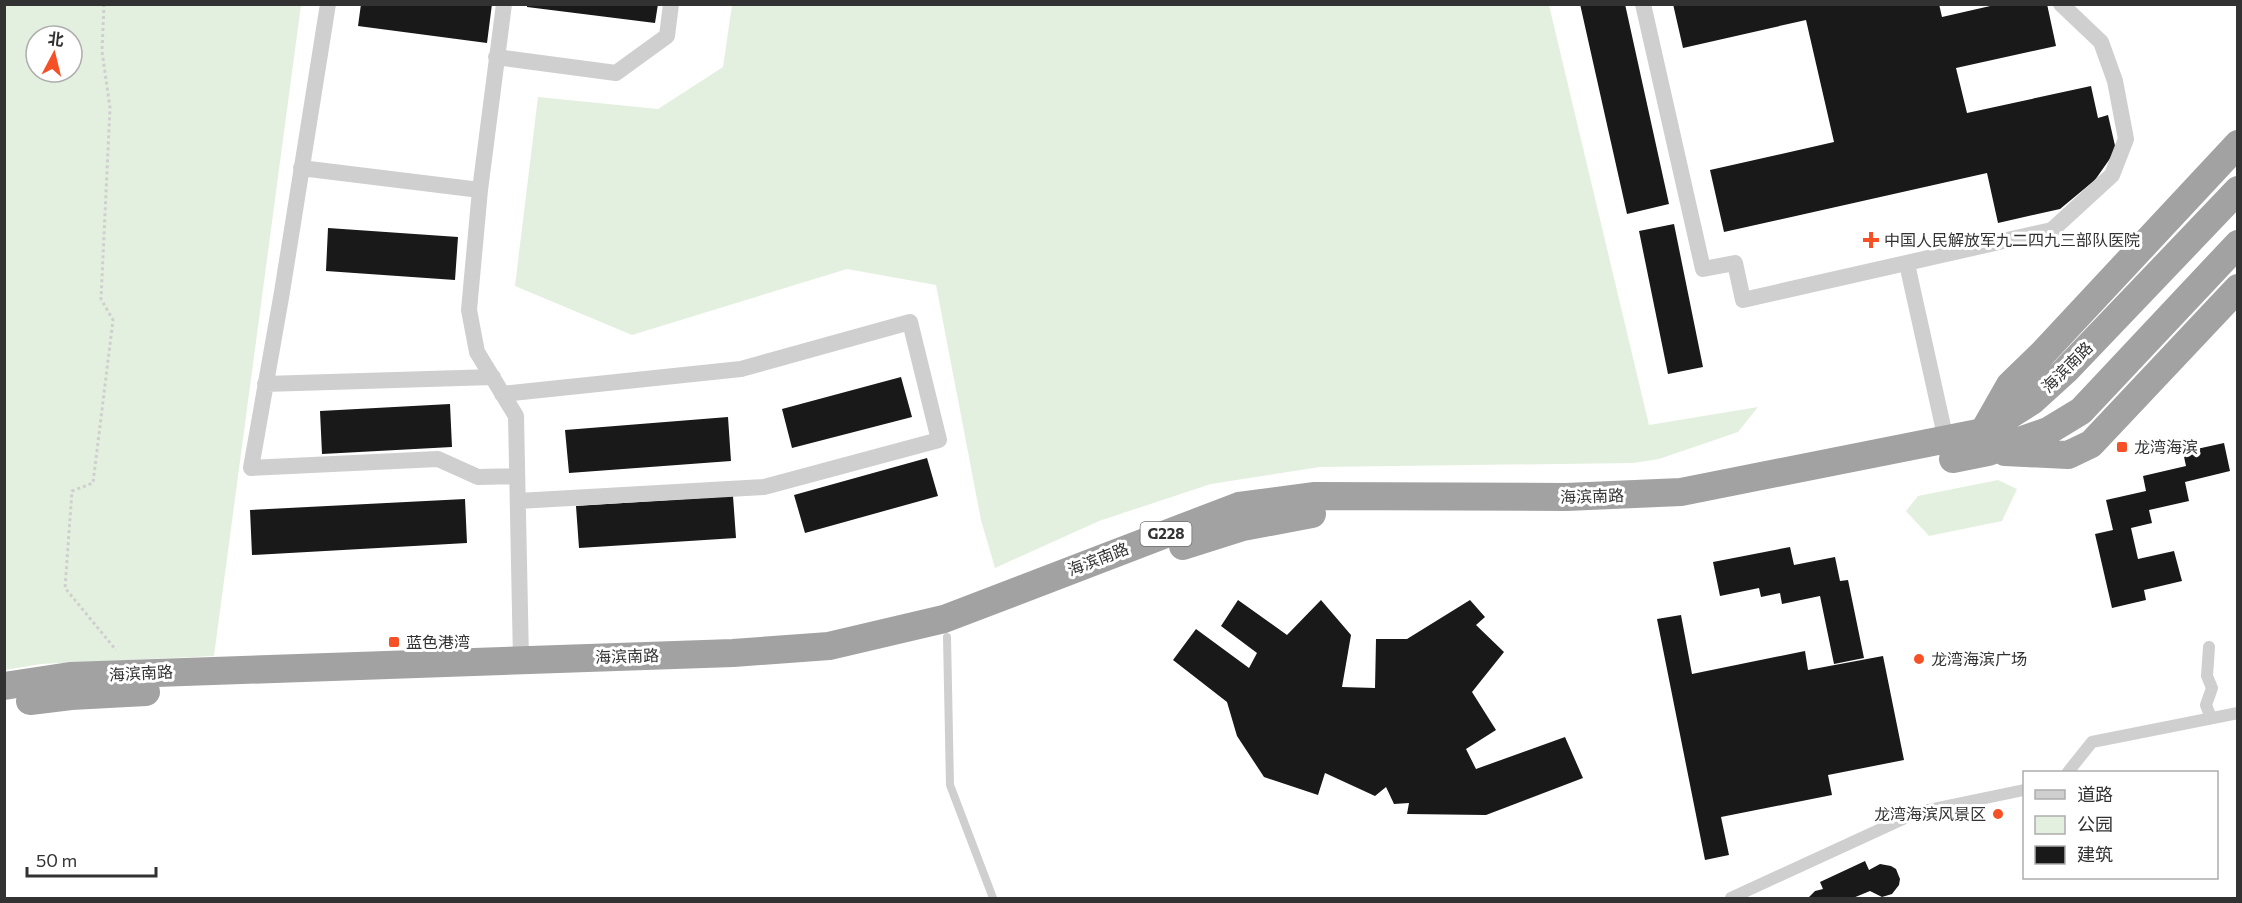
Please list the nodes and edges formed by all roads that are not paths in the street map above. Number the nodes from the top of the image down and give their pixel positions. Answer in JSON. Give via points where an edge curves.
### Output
{"nodes":[{"id":1,"x":328,"y":4,"type":"edge"},
{"id":2,"x":504,"y":4,"type":"edge"},
{"id":3,"x":671,"y":4,"type":"edge"},
{"id":4,"x":1643,"y":4,"type":"edge"},
{"id":5,"x":2061,"y":4,"type":"edge"},
{"id":6,"x":496,"y":57,"type":"junction"},
{"id":7,"x":2238,"y":144,"type":"edge"},
{"id":8,"x":301,"y":168,"type":"junction"},
{"id":9,"x":480,"y":190,"type":"junction"},
{"id":10,"x":2238,"y":190,"type":"edge"},
{"id":11,"x":2238,"y":244,"type":"edge"},
{"id":12,"x":1907,"y":264,"type":"junction"},
{"id":13,"x":2238,"y":288,"type":"edge"},
{"id":14,"x":493,"y":377,"type":"junction"},
{"id":15,"x":265,"y":384,"type":"junction"},
{"id":16,"x":502,"y":394,"type":"junction"},
{"id":17,"x":1947,"y":440,"type":"junction"},
{"id":18,"x":1986,"y":442,"type":"junction"},
{"id":19,"x":517,"y":476,"type":"junction"},
{"id":20,"x":518,"y":501,"type":"junction"},
{"id":21,"x":947,"y":637,"type":"junction"},
{"id":22,"x":2209,"y":647,"type":"dead end"},
{"id":23,"x":521,"y":660,"type":"junction"},
{"id":24,"x":4,"y":686,"type":"edge"},
{"id":25,"x":4,"y":704,"type":"edge"},
{"id":26,"x":2238,"y":713,"type":"edge"},
{"id":27,"x":2211,"y":718,"type":"junction"},
{"id":28,"x":2069,"y":771,"type":"edge"},
{"id":29,"x":2023,"y":790,"type":"edge"},
{"id":30,"x":993,"y":898,"type":"edge"},
{"id":31,"x":1731,"y":898,"type":"edge"}],
"edges":[{"from":1,"to":8,"type":"street"},
{"from":2,"to":6,"type":"street"},
{"from":3,"to":6,"type":"street","via":[[667,36],[616,73]]},
{"from":4,"to":12,"type":"street","via":[[1703,269],[1736,263],[1743,300]]},
{"from":5,"to":12,"type":"street","via":[[2101,42],[2115,81],[2126,139],[2112,175],[2052,230]]},
{"from":6,"to":9,"type":"street"},
{"from":7,"to":18,"type":"highway","via":[[2010,385]]},
{"from":8,"to":9,"type":"street"},
{"from":8,"to":15,"type":"street"},
{"from":9,"to":14,"type":"street","via":[[469,310],[477,352]]},
{"from":10,"to":18,"type":"highway","name":"海滨南路","number":"G228","via":[[2065,371]]},
{"from":11,"to":18,"type":"highway","name":"海滨南路","number":"G228","via":[[2081,411],[2048,431]]},
{"from":12,"to":17,"type":"street"},
{"from":13,"to":18,"type":"highway","via":[[2091,444],[2068,455]]},
{"from":14,"to":15,"type":"street"},
{"from":14,"to":16,"type":"street"},
{"from":15,"to":19,"type":"street","via":[[250,468],[438,459],[478,477]]},
{"from":16,"to":19,"type":"street","via":[[516,417]]},
{"from":16,"to":20,"type":"street","via":[[741,369],[910,322],[939,440],[764,487]]},
{"from":17,"to":18,"type":"highway","name":"海滨南路","number":"G228"},
{"from":17,"to":23,"type":"highway","name":"海滨南路","number":"G228","via":[[1681,492],[1566,497],[1315,496],[1239,506],[944,619],[830,646]]},
{"from":18,"to":21,"type":"highway","name":"海滨南路","number":"G228","via":[[1683,512],[1315,514],[1243,527],[1166,552]]},
{"from":19,"to":20,"type":"street"},
{"from":20,"to":23,"type":"street"},
{"from":21,"to":25,"type":"highway","name":"海滨南路","number":"G228","via":[[836,661],[735,672],[176,691]]},
{"from":21,"to":30,"type":"lane","via":[[950,785]]},
{"from":22,"to":27,"type":"street","via":[[2207,676],[2212,688],[2206,705]]},
{"from":23,"to":24,"type":"highway","name":"海滨南路","number":"G228","via":[[70,676]]},
{"from":26,"to":27,"type":"street"},
{"from":27,"to":28,"type":"street","via":[[2092,742]]},
{"from":29,"to":31,"type":"street","via":[[1918,813]]}]}
